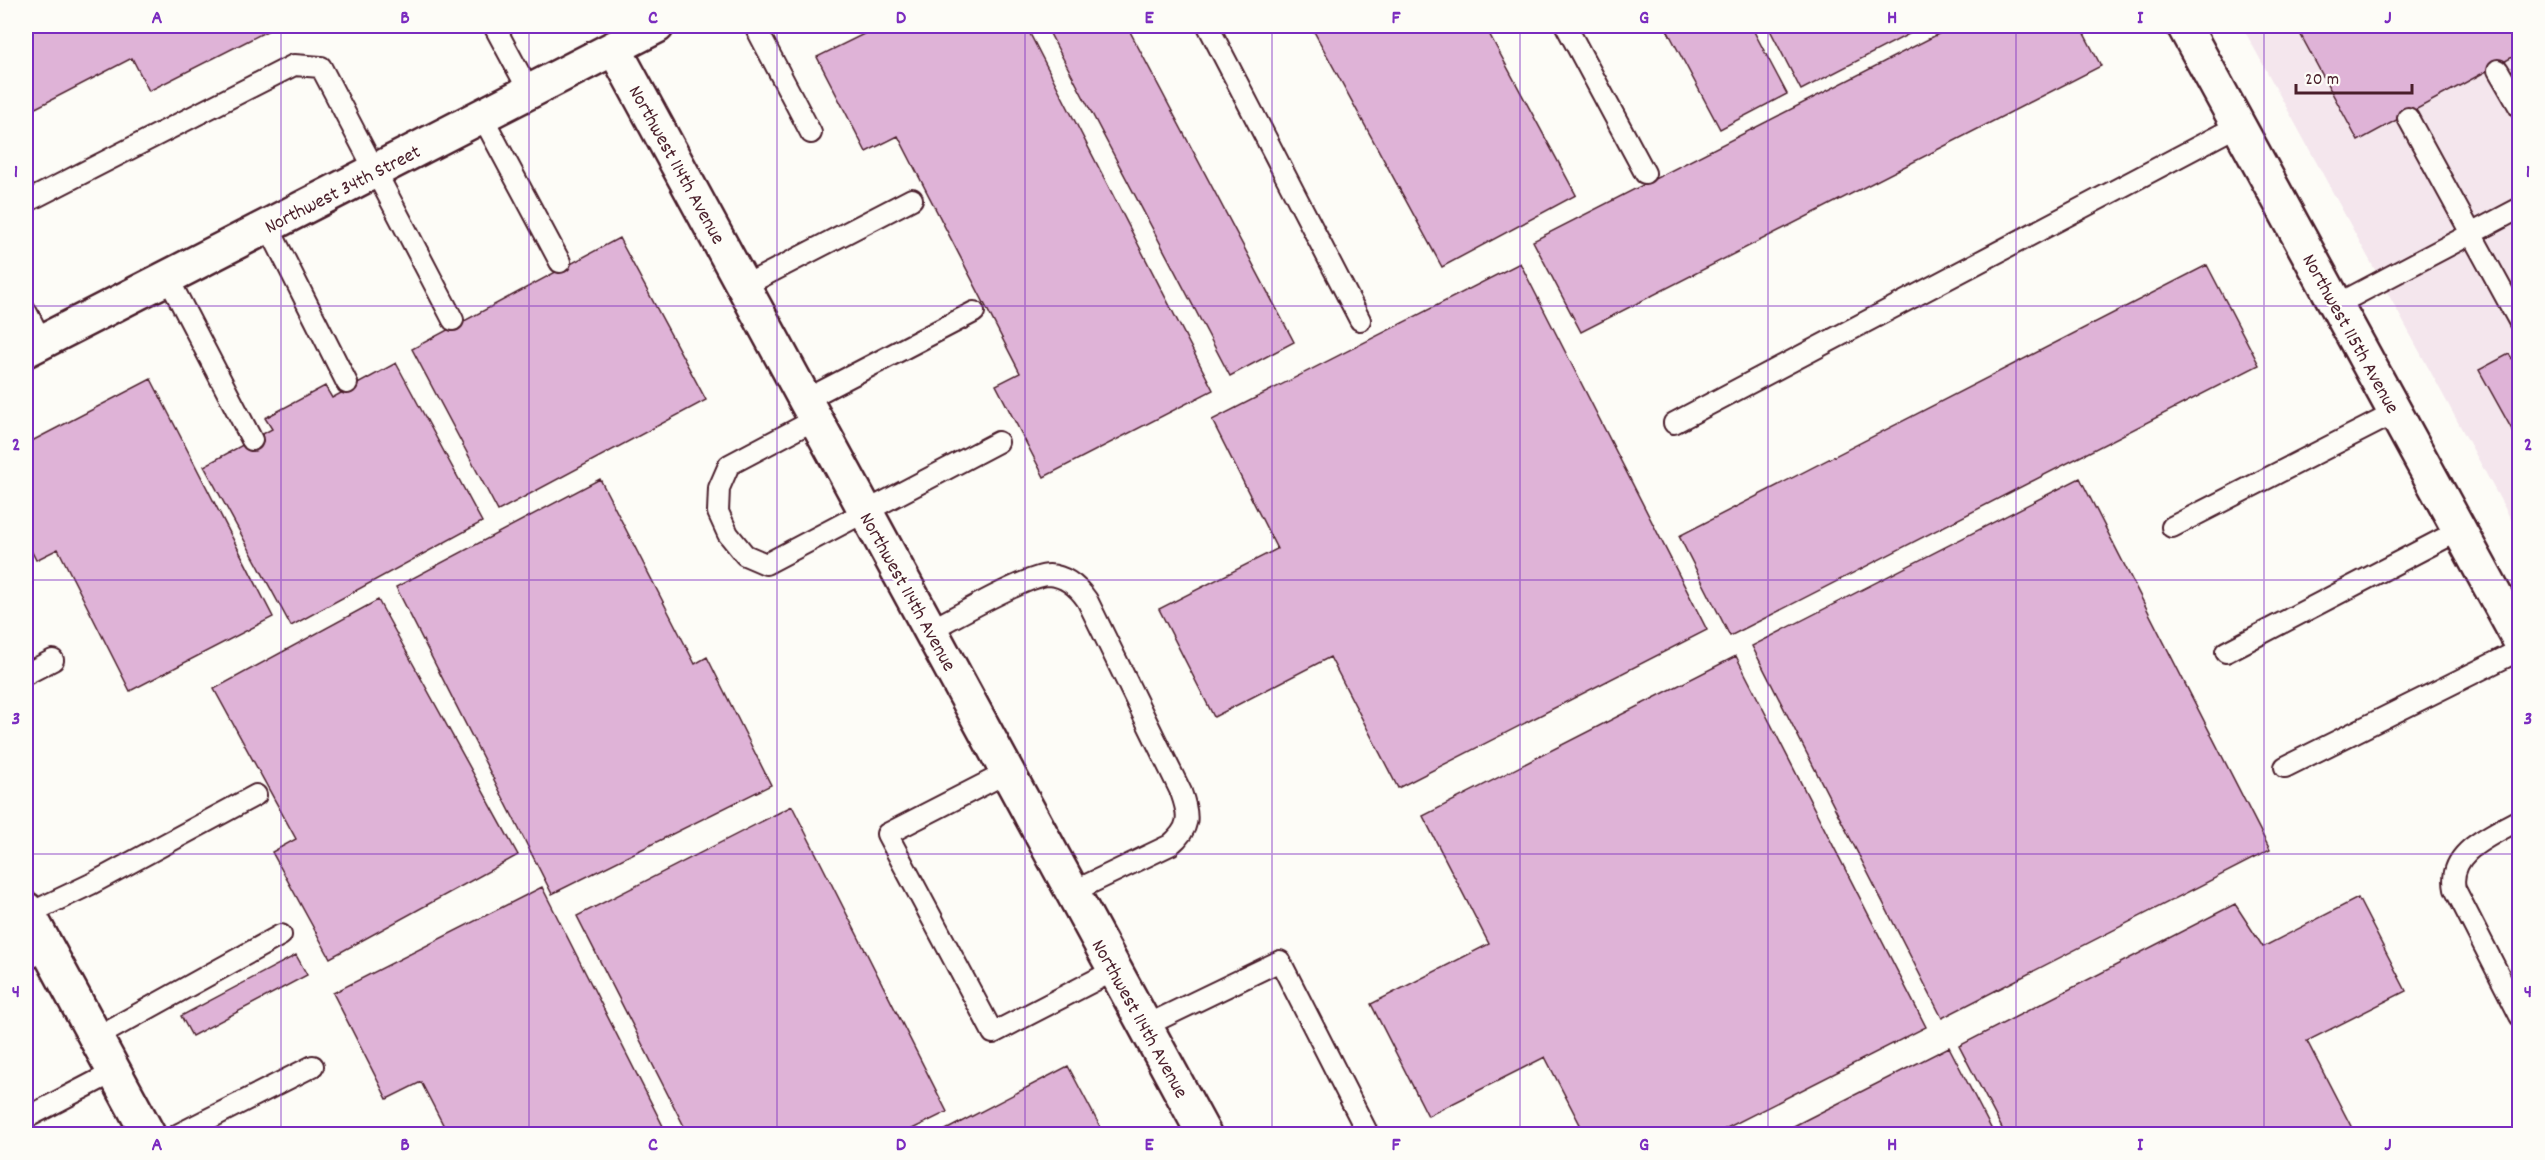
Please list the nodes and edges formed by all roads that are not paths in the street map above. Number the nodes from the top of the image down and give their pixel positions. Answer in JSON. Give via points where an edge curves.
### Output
{"nodes":[{"id":1,"x":494,"y":26,"type":"edge"},
{"id":2,"x":657,"y":26,"type":"edge"},
{"id":3,"x":755,"y":26,"type":"edge"},
{"id":4,"x":1208,"y":26,"type":"edge"},
{"id":5,"x":1566,"y":26,"type":"edge"},
{"id":6,"x":2184,"y":26,"type":"edge"},
{"id":7,"x":614,"y":48,"type":"junction"},
{"id":8,"x":2498,"y":70,"type":"dead end"},
{"id":9,"x":529,"y":92,"type":"junction"},
{"id":10,"x":2520,"y":108,"type":"edge"},
{"id":11,"x":482,"y":116,"type":"junction"},
{"id":12,"x":2408,"y":118,"type":"dead end"},
{"id":13,"x":2239,"y":125,"type":"junction"},
{"id":14,"x":811,"y":133,"type":"dead end"},
{"id":15,"x":374,"y":171,"type":"junction"},
{"id":16,"x":1645,"y":173,"type":"dead end"},
{"id":17,"x":912,"y":199,"type":"dead end"},
{"id":18,"x":26,"y":202,"type":"edge"},
{"id":19,"x":2520,"y":208,"type":"edge"},
{"id":20,"x":268,"y":226,"type":"junction"},
{"id":21,"x":2471,"y":234,"type":"junction"},
{"id":22,"x":560,"y":262,"type":"dead end"},
{"id":23,"x":168,"y":278,"type":"junction"},
{"id":24,"x":744,"y":286,"type":"junction"},
{"id":25,"x":2336,"y":305,"type":"junction"},
{"id":26,"x":26,"y":311,"type":"edge"},
{"id":27,"x":974,"y":312,"type":"dead end"},
{"id":28,"x":453,"y":320,"type":"dead end"},
{"id":29,"x":1360,"y":320,"type":"dead end"},
{"id":30,"x":2520,"y":323,"type":"edge"},
{"id":31,"x":34,"y":346,"type":"edge"},
{"id":32,"x":347,"y":383,"type":"dead end"},
{"id":33,"x":811,"y":410,"type":"junction"},
{"id":34,"x":2395,"y":413,"type":"junction"},
{"id":35,"x":1674,"y":423,"type":"dead end"},
{"id":36,"x":252,"y":440,"type":"dead end"},
{"id":37,"x":998,"y":442,"type":"dead end"},
{"id":38,"x":866,"y":512,"type":"junction"},
{"id":39,"x":2172,"y":527,"type":"dead end"},
{"id":40,"x":2460,"y":530,"type":"junction"},
{"id":41,"x":930,"y":630,"type":"junction"},
{"id":42,"x":2517,"y":633,"type":"edge"},
{"id":43,"x":2226,"y":652,"type":"dead end"},
{"id":44,"x":53,"y":660,"type":"dead end"},
{"id":45,"x":26,"y":674,"type":"edge"},
{"id":46,"x":2285,"y":767,"type":"dead end"},
{"id":47,"x":1008,"y":772,"type":"junction"},
{"id":48,"x":256,"y":795,"type":"dead end"},
{"id":49,"x":2520,"y":819,"type":"edge"},
{"id":50,"x":1072,"y":892,"type":"junction"},
{"id":51,"x":27,"y":911,"type":"edge"},
{"id":52,"x":281,"y":935,"type":"dead end"},
{"id":53,"x":36,"y":954,"type":"edge"},
{"id":54,"x":1115,"y":970,"type":"junction"},
{"id":55,"x":2520,"y":1016,"type":"edge"},
{"id":56,"x":1145,"y":1026,"type":"junction"},
{"id":57,"x":95,"y":1038,"type":"junction"},
{"id":58,"x":313,"y":1066,"type":"dead end"},
{"id":59,"x":114,"y":1072,"type":"junction"},
{"id":60,"x":26,"y":1118,"type":"edge"},
{"id":61,"x":148,"y":1134,"type":"edge"},
{"id":62,"x":179,"y":1134,"type":"edge"},
{"id":63,"x":1204,"y":1134,"type":"edge"},
{"id":64,"x":1368,"y":1134,"type":"edge"}],
"edges":[{"from":1,"to":9,"type":"lane"},
{"from":2,"to":7,"type":"street","name":"Northwest 34th Street"},
{"from":3,"to":14,"type":"lane"},
{"from":4,"to":29,"type":"lane"},
{"from":5,"to":16,"type":"lane"},
{"from":6,"to":13,"type":"street","name":"Northwest 115th Avenue"},
{"from":7,"to":9,"type":"street","name":"Northwest 34th Street"},
{"from":7,"to":24,"type":"street","name":"Northwest 114th Avenue"},
{"from":8,"to":10,"type":"lane"},
{"from":9,"to":11,"type":"street","name":"Northwest 34th Street"},
{"from":11,"to":15,"type":"street","name":"Northwest 34th Street"},
{"from":11,"to":22,"type":"lane"},
{"from":12,"to":21,"type":"lane"},
{"from":13,"to":25,"type":"street","name":"Northwest 115th Avenue"},
{"from":13,"to":35,"type":"lane"},
{"from":15,"to":18,"type":"lane","via":[[321,67],[294,65]]},
{"from":15,"to":20,"type":"street","name":"Northwest 34th Street"},
{"from":15,"to":28,"type":"lane"},
{"from":17,"to":24,"type":"lane"},
{"from":19,"to":21,"type":"lane"},
{"from":20,"to":23,"type":"street","name":"Northwest 34th Street"},
{"from":20,"to":32,"type":"lane"},
{"from":21,"to":25,"type":"lane"},
{"from":21,"to":30,"type":"lane"},
{"from":23,"to":31,"type":"street","name":"Northwest 34th Street"},
{"from":23,"to":36,"type":"lane"},
{"from":24,"to":33,"type":"street","name":"Northwest 114th Avenue"},
{"from":25,"to":34,"type":"street","name":"Northwest 115th Avenue"},
{"from":26,"to":31,"type":"lane"},
{"from":27,"to":33,"type":"lane"},
{"from":33,"to":38,"type":"street","name":"Northwest 114th Avenue"},
{"from":33,"to":38,"type":"lane","via":[[729,465],[719,488],[718,512],[728,534],[745,555],[766,564]]},
{"from":34,"to":39,"type":"lane"},
{"from":34,"to":40,"type":"street","name":"Northwest 115th Avenue"},
{"from":37,"to":38,"type":"lane"},
{"from":38,"to":41,"type":"street","name":"Northwest 114th Avenue"},
{"from":40,"to":42,"type":"street","name":"Northwest 115th Avenue"},
{"from":40,"to":43,"type":"lane"},
{"from":41,"to":47,"type":"street","name":"Northwest 114th Avenue"},
{"from":41,"to":50,"type":"lane","via":[[1028,580],[1048,575],[1063,578],[1078,588],[1086,600],[1181,792],[1187,824],[1170,845]]},
{"from":42,"to":46,"type":"lane"},
{"from":44,"to":45,"type":"lane"},
{"from":47,"to":50,"type":"street","name":"Northwest 114th Avenue"},
{"from":47,"to":54,"type":"lane","via":[[887,834],[993,1033]]},
{"from":48,"to":51,"type":"lane","via":[[91,884]]},
{"from":49,"to":55,"type":"lane","via":[[2474,845],[2452,876]]},
{"from":50,"to":54,"type":"street","name":"Northwest 114th Avenue"},
{"from":51,"to":53,"type":"street"},
{"from":52,"to":57,"type":"lane"},
{"from":53,"to":57,"type":"street"},
{"from":54,"to":56,"type":"street","name":"Northwest 114th Avenue"},
{"from":56,"to":63,"type":"street","name":"Northwest 114th Avenue"},
{"from":56,"to":64,"type":"lane","via":[[1280,961]]},
{"from":57,"to":59,"type":"street"},
{"from":58,"to":62,"type":"lane"},
{"from":59,"to":60,"type":"lane"},
{"from":59,"to":61,"type":"street"}]}
